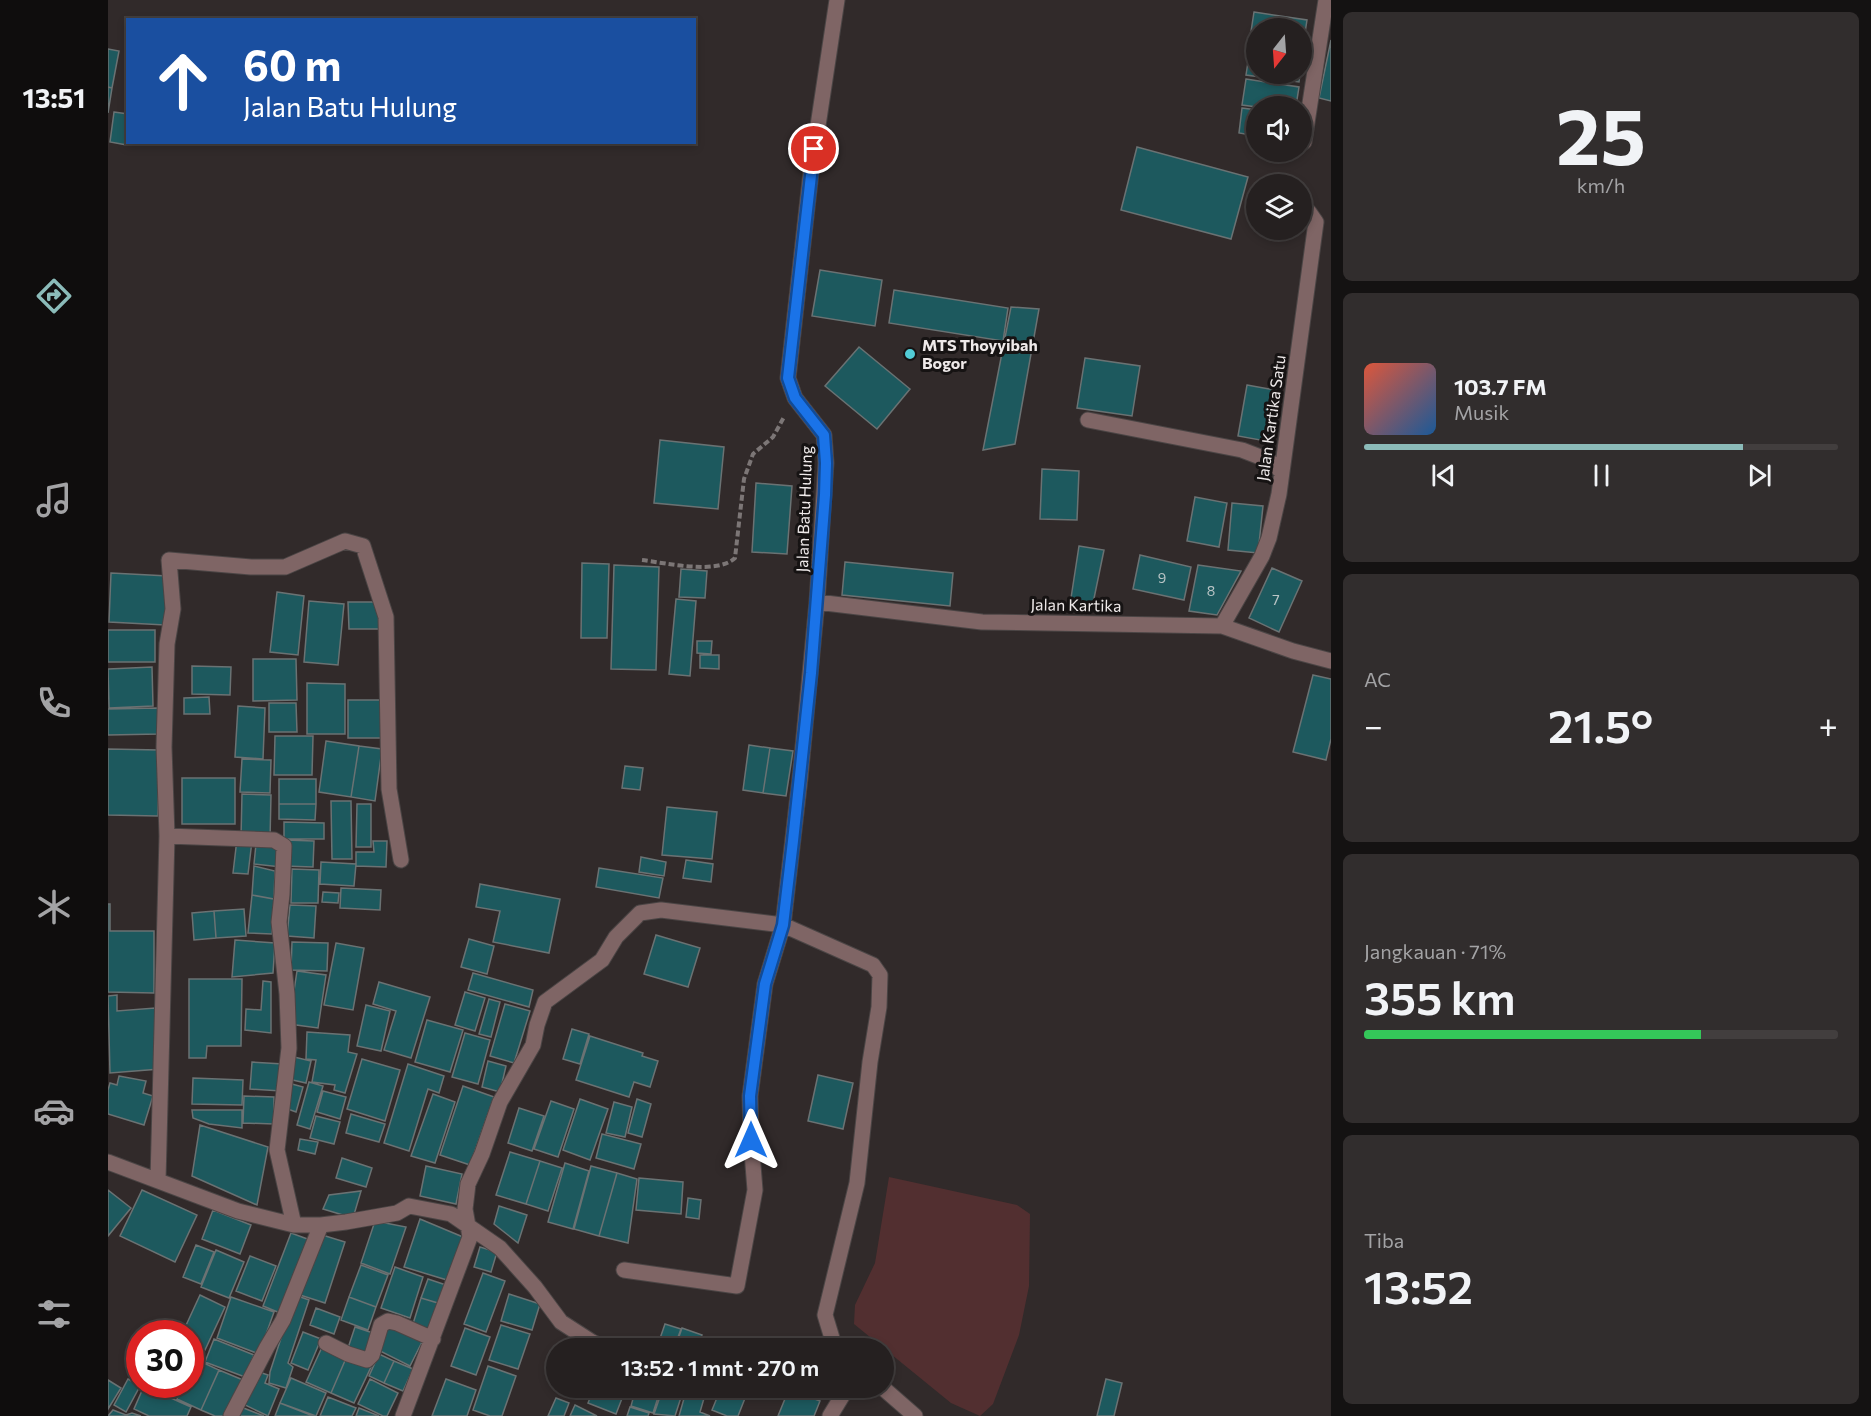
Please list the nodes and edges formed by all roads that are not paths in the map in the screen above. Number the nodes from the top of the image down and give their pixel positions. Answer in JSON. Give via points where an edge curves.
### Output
{"nodes":[{"id":1,"x":837,"y":0,"type":"edge"},
{"id":2,"x":1326,"y":0,"type":"edge"},
{"id":3,"x":1311,"y":96,"type":"edge"},
{"id":4,"x":1312,"y":215,"type":"edge"},
{"id":5,"x":1088,"y":420,"type":"dead end"},
{"id":6,"x":1282,"y":472,"type":"junction"},
{"id":7,"x":817,"y":602,"type":"junction"},
{"id":8,"x":1222,"y":626,"type":"junction"},
{"id":9,"x":1331,"y":661,"type":"edge"},
{"id":10,"x":167,"y":836,"type":"junction"},
{"id":11,"x":401,"y":860,"type":"dead end"},
{"id":12,"x":783,"y":925,"type":"junction"},
{"id":13,"x":108,"y":1162,"type":"edge"},
{"id":14,"x":158,"y":1180,"type":"junction"},
{"id":15,"x":294,"y":1225,"type":"junction"},
{"id":16,"x":321,"y":1225,"type":"junction"},
{"id":17,"x":467,"y":1225,"type":"junction"},
{"id":18,"x":624,"y":1270,"type":"dead end"},
{"id":19,"x":586,"y":1338,"type":"edge"},
{"id":20,"x":832,"y":1338,"type":"edge"},
{"id":21,"x":434,"y":1339,"type":"junction"},
{"id":22,"x":326,"y":1343,"type":"dead end"},
{"id":23,"x":841,"y":1398,"type":"edge"},
{"id":24,"x":894,"y":1398,"type":"edge"},
{"id":25,"x":231,"y":1416,"type":"edge"},
{"id":26,"x":403,"y":1416,"type":"edge"},
{"id":27,"x":830,"y":1416,"type":"edge"},
{"id":28,"x":915,"y":1416,"type":"edge"}],
"edges":[{"from":1,"to":7,"type":"street","name":"Jalan Batu Hulung","via":[[811,172],[788,378],[795,398],[824,435],[825,495]]},
{"from":2,"to":3,"type":"street"},
{"from":4,"to":6,"type":"street","name":"Jalan Kartika Satu","via":[[1316,222]]},
{"from":5,"to":6,"type":"street","via":[[1242,450],[1268,460]]},
{"from":6,"to":8,"type":"street","name":"Jalan Kartika Satu","via":[[1269,538]]},
{"from":7,"to":8,"type":"street","name":"Jalan Kartika","via":[[982,622]]},
{"from":7,"to":12,"type":"street","name":"Jalan Batu Hulung"},
{"from":8,"to":9,"type":"street","name":"Jalan Kartika"},
{"from":10,"to":11,"type":"street","via":[[164,747],[167,644],[173,609],[169,560],[285,567],[345,541],[363,546],[386,617],[389,789]]},
{"from":10,"to":14,"type":"street"},
{"from":10,"to":15,"type":"street","via":[[274,840],[284,846],[279,922],[289,1048],[277,1150]]},
{"from":12,"to":17,"type":"street","via":[[661,910],[640,913],[616,937],[602,960],[546,1002],[534,1045],[500,1102],[468,1185]]},
{"from":12,"to":18,"type":"street","name":"Jalan Batu Hulung","via":[[765,984],[750,1096],[755,1190],[737,1286]]},
{"from":12,"to":20,"type":"street","via":[[873,965],[880,975],[857,1183],[825,1316]]},
{"from":13,"to":14,"type":"street"},
{"from":14,"to":15,"type":"street","via":[[238,1211]]},
{"from":15,"to":16,"type":"street"},
{"from":16,"to":17,"type":"street","via":[[397,1213],[409,1206],[451,1214]]},
{"from":16,"to":25,"type":"street","via":[[283,1320]]},
{"from":17,"to":19,"type":"street","via":[[500,1248],[561,1322]]},
{"from":17,"to":21,"type":"street","via":[[470,1237]]},
{"from":21,"to":22,"type":"street","via":[[388,1321],[381,1325],[367,1360]]},
{"from":21,"to":26,"type":"street"},
{"from":23,"to":27,"type":"street"},
{"from":24,"to":28,"type":"street"}]}
